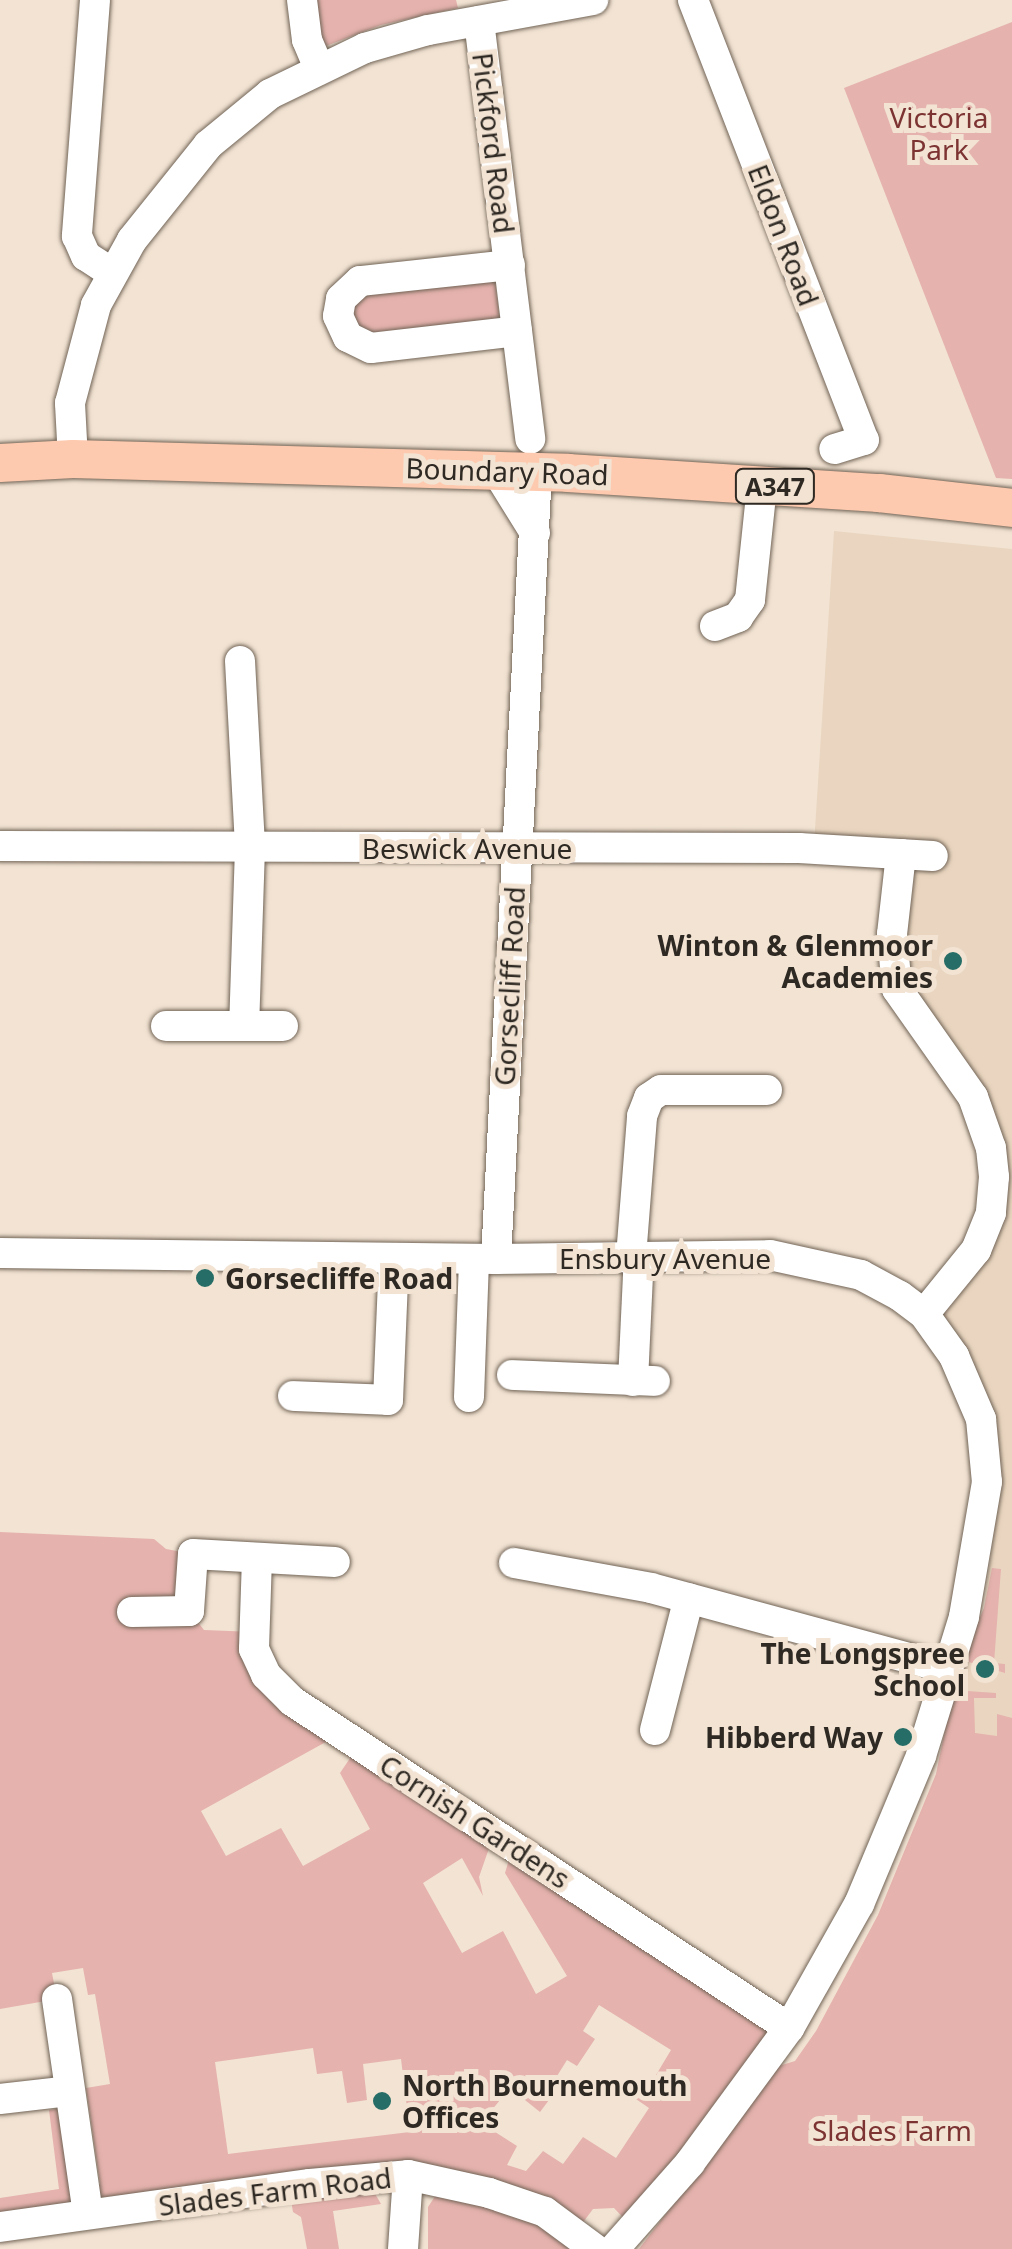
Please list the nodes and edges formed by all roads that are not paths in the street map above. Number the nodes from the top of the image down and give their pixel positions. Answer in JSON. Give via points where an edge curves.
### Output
{"nodes":[{"id":1,"x":96,"y":0,"type":"edge"},
{"id":2,"x":302,"y":0,"type":"edge"},
{"id":3,"x":594,"y":0,"type":"edge"},
{"id":4,"x":693,"y":0,"type":"edge"},
{"id":5,"x":471,"y":14,"type":"edge"},
{"id":6,"x":319,"y":68,"type":"junction"},
{"id":7,"x":510,"y":265,"type":"junction"},
{"id":8,"x":112,"y":273,"type":"junction"},
{"id":9,"x":517,"y":331,"type":"junction"},
{"id":10,"x":834,"y":448,"type":"dead end"},
{"id":11,"x":74,"y":460,"type":"junction"},
{"id":12,"x":0,"y":463,"type":"edge"},
{"id":13,"x":496,"y":470,"type":"junction"},
{"id":14,"x":762,"y":485,"type":"junction"},
{"id":15,"x":534,"y":487,"type":"junction"},
{"id":16,"x":1012,"y":508,"type":"edge"},
{"id":17,"x":715,"y":626,"type":"dead end"},
{"id":18,"x":240,"y":662,"type":"dead end"},
{"id":19,"x":0,"y":846,"type":"edge"},
{"id":20,"x":250,"y":848,"type":"junction"},
{"id":21,"x":515,"y":848,"type":"junction"},
{"id":22,"x":901,"y":854,"type":"junction"},
{"id":23,"x":934,"y":856,"type":"dead end"},
{"id":24,"x":166,"y":1026,"type":"dead end"},
{"id":25,"x":244,"y":1026,"type":"junction"},
{"id":26,"x":283,"y":1026,"type":"dead end"},
{"id":27,"x":766,"y":1090,"type":"dead end"},
{"id":28,"x":0,"y":1253,"type":"edge"},
{"id":29,"x":635,"y":1257,"type":"junction"},
{"id":30,"x":394,"y":1258,"type":"junction"},
{"id":31,"x":485,"y":1259,"type":"junction"},
{"id":32,"x":924,"y":1314,"type":"junction"},
{"id":33,"x":512,"y":1376,"type":"dead end"},
{"id":34,"x":293,"y":1396,"type":"dead end"},
{"id":35,"x":469,"y":1397,"type":"dead end"},
{"id":36,"x":256,"y":1558,"type":"junction"},
{"id":37,"x":335,"y":1562,"type":"dead end"},
{"id":38,"x":514,"y":1564,"type":"dead end"},
{"id":39,"x":689,"y":1598,"type":"junction"},
{"id":40,"x":132,"y":1612,"type":"dead end"},
{"id":41,"x":946,"y":1668,"type":"junction"},
{"id":42,"x":655,"y":1730,"type":"dead end"},
{"id":43,"x":57,"y":1999,"type":"dead end"},
{"id":44,"x":789,"y":2028,"type":"junction"},
{"id":45,"x":69,"y":2091,"type":"junction"},
{"id":46,"x":0,"y":2099,"type":"edge"},
{"id":47,"x":408,"y":2176,"type":"junction"},
{"id":48,"x":88,"y":2214,"type":"junction"},
{"id":49,"x":0,"y":2227,"type":"edge"},
{"id":50,"x":403,"y":2249,"type":"edge"},
{"id":51,"x":595,"y":2249,"type":"edge"},
{"id":52,"x":614,"y":2249,"type":"edge"}],
"edges":[{"from":1,"to":8,"type":"street","via":[[77,236],[86,256]]},
{"from":2,"to":6,"type":"street"},
{"from":3,"to":5,"type":"street"},
{"from":4,"to":10,"type":"street","name":"Eldon Road","via":[[864,440]]},
{"from":5,"to":6,"type":"street"},
{"from":5,"to":7,"type":"street","name":"Pickford Road"},
{"from":6,"to":8,"type":"street","via":[[270,94],[208,145]]},
{"from":7,"to":9,"type":"street","name":"Pickford Road"},
{"from":7,"to":9,"type":"street","name":"Pickford Road","via":[[360,280],[340,298],[338,316],[348,337],[371,348]]},
{"from":8,"to":11,"type":"street","via":[[75,374]]},
{"from":9,"to":15,"type":"street","name":"Pickford Road"},
{"from":11,"to":12,"type":"main road","name":"Boundary Road","number":"A347"},
{"from":11,"to":13,"type":"main road","name":"Boundary Road","number":"A347"},
{"from":13,"to":15,"type":"main road","name":"Boundary Road","number":"A347"},
{"from":13,"to":15,"type":"street"},
{"from":14,"to":15,"type":"main road","name":"Boundary Road","number":"A347"},
{"from":14,"to":16,"type":"main road","name":"Boundary Road","number":"A347"},
{"from":14,"to":17,"type":"street","via":[[750,600],[738,617]]},
{"from":15,"to":21,"type":"street","name":"Gorsecliff Road"},
{"from":18,"to":20,"type":"street"},
{"from":19,"to":20,"type":"street","name":"Beswick Avenue"},
{"from":20,"to":21,"type":"street","name":"Beswick Avenue"},
{"from":20,"to":25,"type":"street"},
{"from":21,"to":22,"type":"street","name":"Beswick Avenue"},
{"from":21,"to":31,"type":"street","name":"Gorsecliff Road"},
{"from":22,"to":23,"type":"street","name":"Beswick Avenue"},
{"from":22,"to":32,"type":"street","via":[[892,934],[897,988],[973,1097],[994,1177],[992,1207],[959,1276]]},
{"from":24,"to":25,"type":"street"},
{"from":25,"to":26,"type":"street"},
{"from":27,"to":29,"type":"street","via":[[661,1090],[649,1098],[642,1116]]},
{"from":28,"to":30,"type":"street","name":"Ensbury Avenue"},
{"from":29,"to":31,"type":"street","name":"Ensbury Avenue"},
{"from":29,"to":32,"type":"street","name":"Ensbury Avenue","via":[[805,1260],[860,1275]]},
{"from":29,"to":33,"type":"street","via":[[644,1381]]},
{"from":30,"to":31,"type":"street","name":"Ensbury Avenue"},
{"from":30,"to":34,"type":"street","via":[[388,1400]]},
{"from":31,"to":35,"type":"street","name":"Gorsecliff Road"},
{"from":32,"to":41,"type":"street","name":"Ensbury Avenue","via":[[966,1375],[986,1448],[979,1545]]},
{"from":36,"to":37,"type":"street"},
{"from":36,"to":40,"type":"street","via":[[180,1551],[189,1611]]},
{"from":36,"to":44,"type":"street","name":"Cornish Gardens","via":[[254,1650],[266,1675],[292,1701]]},
{"from":38,"to":39,"type":"street"},
{"from":39,"to":41,"type":"street"},
{"from":39,"to":42,"type":"street"},
{"from":41,"to":44,"type":"street","name":"Ensbury Avenue","via":[[921,1756],[859,1904]]},
{"from":43,"to":45,"type":"street"},
{"from":44,"to":52,"type":"street","name":"Ensbury Avenue","via":[[690,2163]]},
{"from":45,"to":46,"type":"street"},
{"from":45,"to":48,"type":"street"},
{"from":47,"to":48,"type":"street","name":"Slades Farm Road"},
{"from":47,"to":50,"type":"street"},
{"from":47,"to":51,"type":"street","name":"Slades Farm Road","via":[[545,2212]]},
{"from":48,"to":49,"type":"street","name":"Slades Farm Road"}]}
